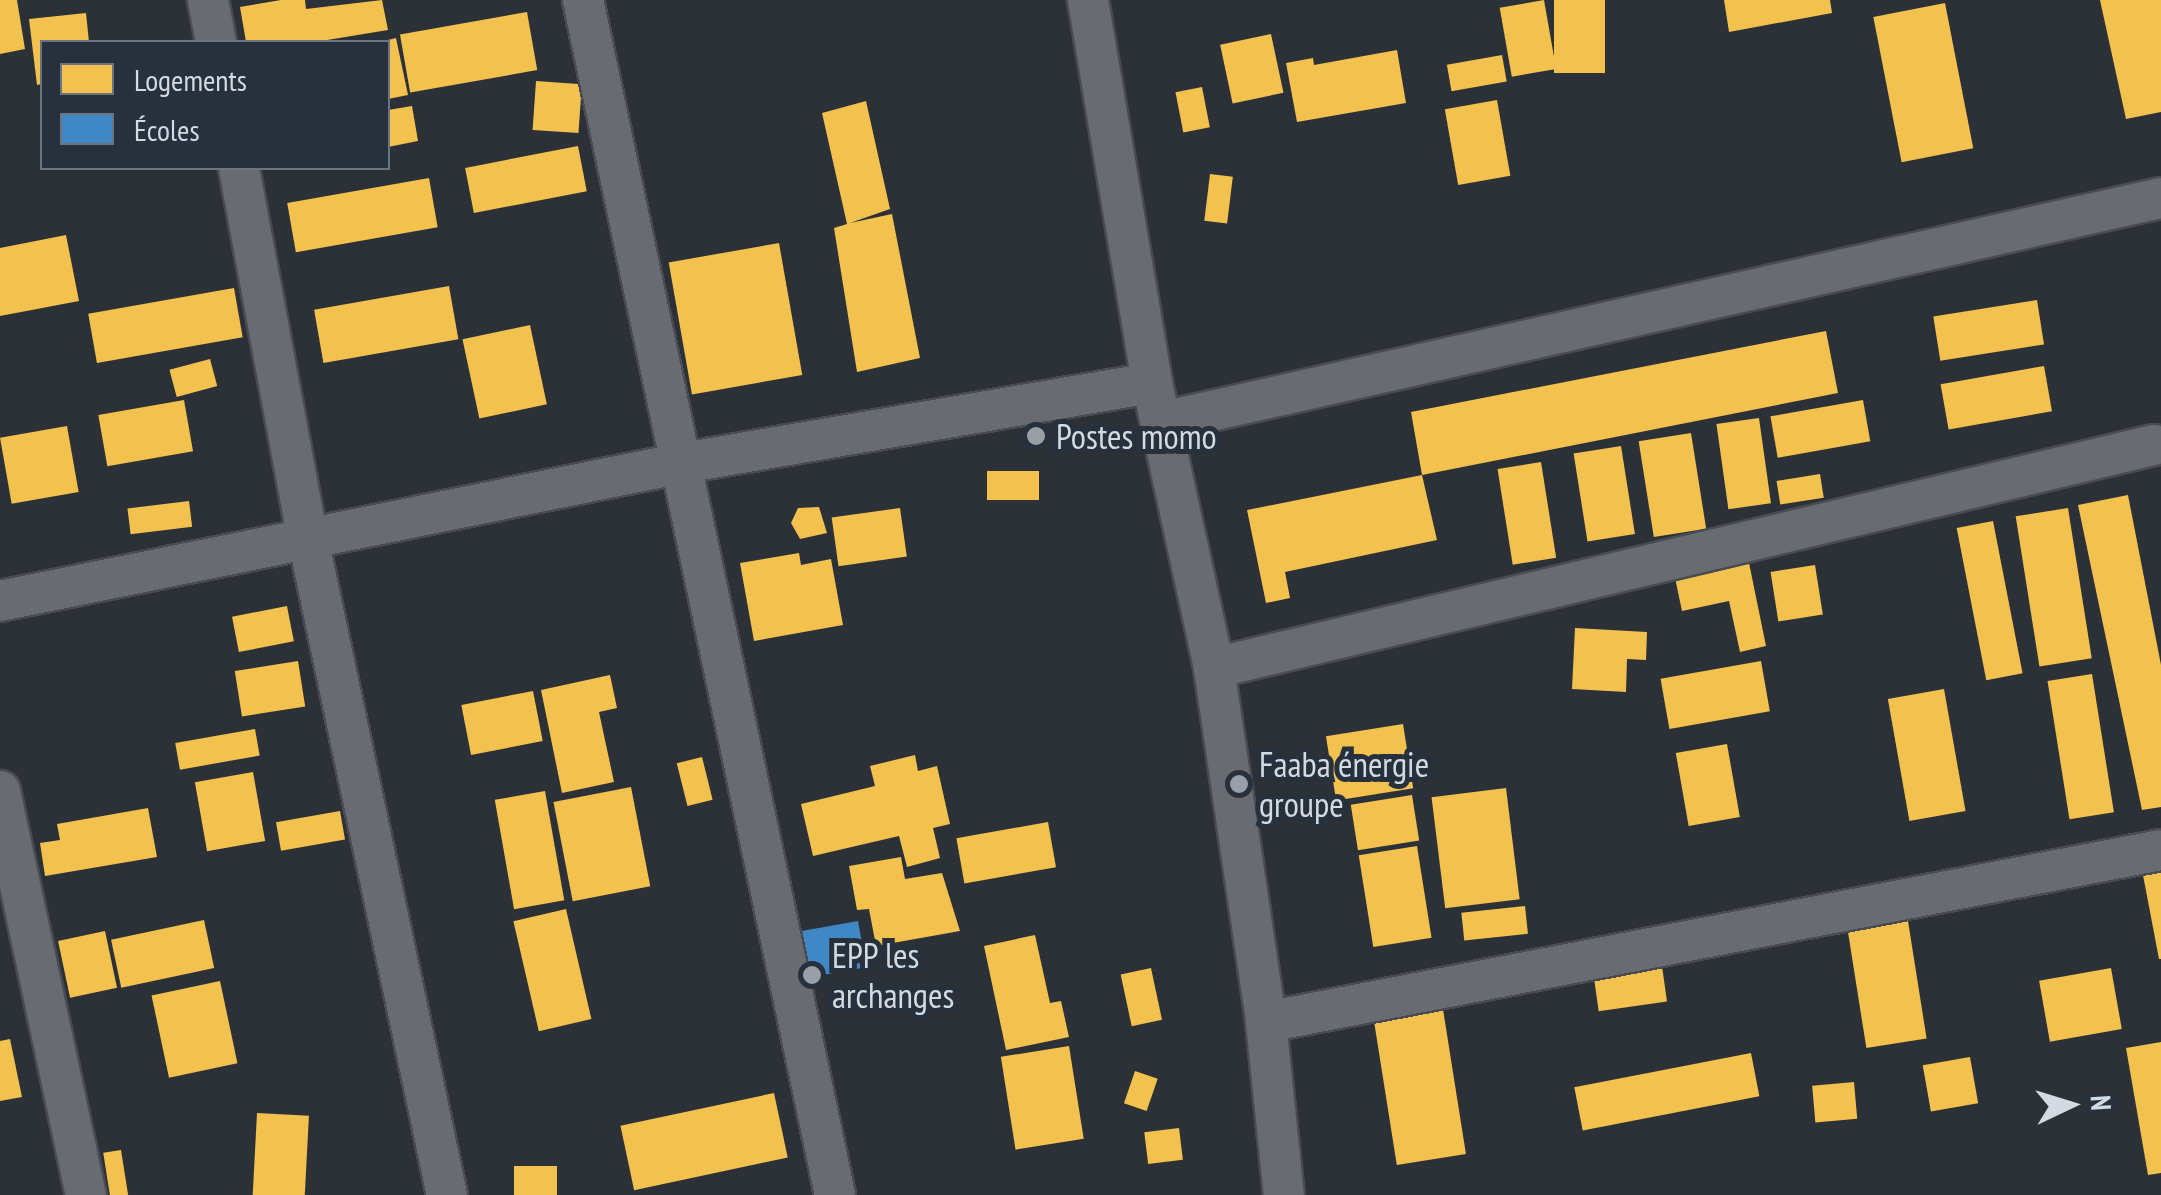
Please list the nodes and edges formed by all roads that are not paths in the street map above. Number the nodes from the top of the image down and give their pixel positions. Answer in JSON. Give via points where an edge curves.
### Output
{"nodes":[{"id":1,"x":208,"y":0,"type":"edge"},
{"id":2,"x":583,"y":0,"type":"edge"},
{"id":3,"x":1088,"y":0,"type":"edge"},
{"id":4,"x":216,"y":40,"type":"edge"},
{"id":5,"x":239,"y":170,"type":"edge"},
{"id":6,"x":2161,"y":198,"type":"edge"},
{"id":7,"x":1152,"y":383,"type":"junction"},
{"id":8,"x":1162,"y":422,"type":"junction"},
{"id":9,"x":2154,"y":445,"type":"dead end"},
{"id":10,"x":677,"y":464,"type":"junction"},
{"id":11,"x":308,"y":538,"type":"junction"},
{"id":12,"x":0,"y":601,"type":"edge"},
{"id":13,"x":1214,"y":668,"type":"junction"},
{"id":14,"x":0,"y":790,"type":"edge"},
{"id":15,"x":2161,"y":850,"type":"edge"},
{"id":16,"x":1266,"y":1022,"type":"junction"},
{"id":17,"x":86,"y":1195,"type":"edge"},
{"id":18,"x":447,"y":1195,"type":"edge"},
{"id":19,"x":834,"y":1195,"type":"edge"},
{"id":20,"x":1284,"y":1195,"type":"edge"}],
"edges":[{"from":1,"to":4,"type":"street"},
{"from":2,"to":10,"type":"street"},
{"from":3,"to":7,"type":"street"},
{"from":5,"to":11,"type":"street"},
{"from":6,"to":8,"type":"street"},
{"from":7,"to":8,"type":"street"},
{"from":7,"to":10,"type":"street"},
{"from":8,"to":13,"type":"street"},
{"from":9,"to":13,"type":"street"},
{"from":10,"to":11,"type":"street"},
{"from":10,"to":19,"type":"street"},
{"from":11,"to":12,"type":"street"},
{"from":11,"to":18,"type":"street"},
{"from":13,"to":16,"type":"street"},
{"from":14,"to":17,"type":"street"},
{"from":15,"to":16,"type":"street"},
{"from":16,"to":20,"type":"street"}]}
